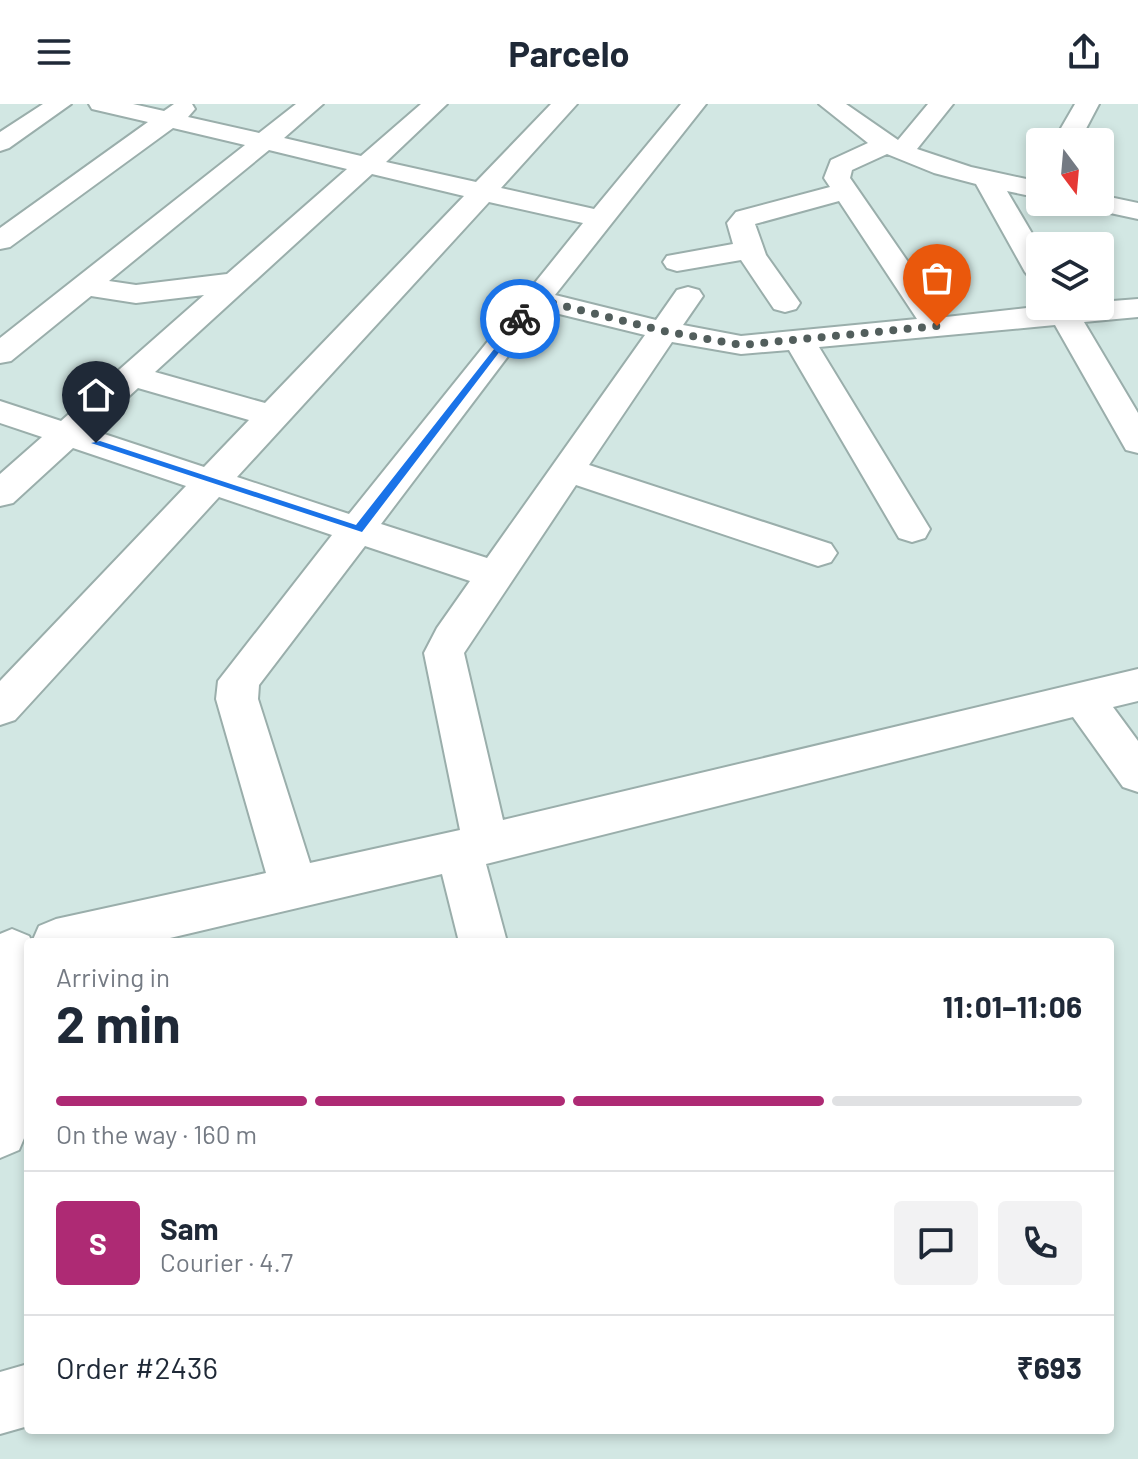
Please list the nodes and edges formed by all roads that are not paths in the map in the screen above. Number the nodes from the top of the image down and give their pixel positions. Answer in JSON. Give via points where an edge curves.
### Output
{"nodes":[{"id":1,"x":59,"y":104,"type":"edge"},
{"id":2,"x":101,"y":104,"type":"edge"},
{"id":3,"x":311,"y":104,"type":"edge"},
{"id":4,"x":435,"y":104,"type":"edge"},
{"id":5,"x":565,"y":104,"type":"edge"},
{"id":6,"x":694,"y":104,"type":"edge"},
{"id":7,"x":831,"y":104,"type":"edge"},
{"id":8,"x":941,"y":104,"type":"edge"},
{"id":9,"x":1087,"y":104,"type":"edge"},
{"id":10,"x":180,"y":112,"type":"edge"},
{"id":11,"x":1074,"y":128,"type":"edge"},
{"id":12,"x":264,"y":141,"type":"junction"},
{"id":13,"x":0,"y":143,"type":"edge"},
{"id":14,"x":894,"y":147,"type":"junction"},
{"id":15,"x":368,"y":165,"type":"junction"},
{"id":16,"x":987,"y":180,"type":"junction"},
{"id":17,"x":1026,"y":187,"type":"edge"},
{"id":18,"x":844,"y":191,"type":"junction"},
{"id":19,"x":481,"y":194,"type":"junction"},
{"id":20,"x":1114,"y":206,"type":"edge"},
{"id":21,"x":1138,"y":211,"type":"edge"},
{"id":22,"x":600,"y":219,"type":"junction"},
{"id":23,"x":0,"y":241,"type":"edge"},
{"id":24,"x":1026,"y":248,"type":"edge"},
{"id":25,"x":751,"y":250,"type":"junction"},
{"id":26,"x":237,"y":282,"type":"junction"},
{"id":27,"x":85,"y":286,"type":"junction"},
{"id":28,"x":536,"y":299,"type":"junction"},
{"id":29,"x":785,"y":303,"type":"dead end"},
{"id":30,"x":1138,"y":308,"type":"edge"},
{"id":31,"x":1114,"y":309,"type":"edge"},
{"id":32,"x":1026,"y":315,"type":"edge"},
{"id":33,"x":1068,"y":320,"type":"edge"},
{"id":34,"x":937,"y":326,"type":"junction"},
{"id":35,"x":664,"y":331,"type":"junction"},
{"id":36,"x":799,"y":340,"type":"junction"},
{"id":37,"x":0,"y":354,"type":"edge"},
{"id":38,"x":132,"y":376,"type":"junction"},
{"id":39,"x":0,"y":412,"type":"edge"},
{"id":40,"x":273,"y":416,"type":"junction"},
{"id":41,"x":67,"y":434,"type":"junction"},
{"id":42,"x":1138,"y":442,"type":"edge"},
{"id":43,"x":568,"y":470,"type":"junction"},
{"id":44,"x":212,"y":481,"type":"junction"},
{"id":45,"x":0,"y":494,"type":"edge"},
{"id":46,"x":358,"y":529,"type":"junction"},
{"id":47,"x":912,"y":529,"type":"dead end"},
{"id":48,"x":818,"y":553,"type":"dead end"},
{"id":49,"x":495,"y":575,"type":"junction"},
{"id":50,"x":1138,"y":685,"type":"edge"},
{"id":51,"x":1083,"y":699,"type":"junction"},
{"id":52,"x":0,"y":708,"type":"edge"},
{"id":53,"x":1138,"y":774,"type":"edge"},
{"id":54,"x":472,"y":847,"type":"junction"},
{"id":55,"x":294,"y":888,"type":"junction"},
{"id":56,"x":76,"y":938,"type":"edge"},
{"id":57,"x":483,"y":938,"type":"edge"},
{"id":58,"x":24,"y":950,"type":"edge"},
{"id":59,"x":0,"y":1131,"type":"edge"},
{"id":60,"x":24,"y":1396,"type":"edge"},
{"id":61,"x":0,"y":1403,"type":"edge"}],
"edges":[{"from":1,"to":13,"type":"street"},
{"from":2,"to":10,"type":"street"},
{"from":3,"to":12,"type":"street"},
{"from":4,"to":15,"type":"street"},
{"from":5,"to":19,"type":"street"},
{"from":6,"to":22,"type":"street"},
{"from":7,"to":14,"type":"street"},
{"from":8,"to":14,"type":"street"},
{"from":9,"to":11,"type":"street"},
{"from":10,"to":12,"type":"street"},
{"from":10,"to":23,"type":"street"},
{"from":12,"to":15,"type":"street"},
{"from":12,"to":27,"type":"street"},
{"from":14,"to":16,"type":"street"},
{"from":14,"to":18,"type":"street","via":[[840,166],[837,178]]},
{"from":15,"to":19,"type":"street"},
{"from":15,"to":26,"type":"street"},
{"from":16,"to":17,"type":"street"},
{"from":16,"to":24,"type":"street"},
{"from":18,"to":25,"type":"street","via":[[746,218],[742,233]]},
{"from":18,"to":34,"type":"street"},
{"from":19,"to":22,"type":"street"},
{"from":19,"to":40,"type":"street"},
{"from":20,"to":21,"type":"street"},
{"from":22,"to":28,"type":"street"},
{"from":25,"to":29,"type":"street"},
{"from":25,"to":35,"type":"street","via":[[682,279]]},
{"from":26,"to":27,"type":"street","via":[[136,294]]},
{"from":26,"to":38,"type":"street"},
{"from":27,"to":37,"type":"street"},
{"from":28,"to":35,"type":"street"},
{"from":28,"to":46,"type":"street"},
{"from":30,"to":31,"type":"street"},
{"from":32,"to":34,"type":"street"},
{"from":33,"to":42,"type":"street"},
{"from":34,"to":36,"type":"street"},
{"from":35,"to":36,"type":"street","via":[[741,345]]},
{"from":35,"to":43,"type":"street"},
{"from":36,"to":47,"type":"street"},
{"from":38,"to":40,"type":"street"},
{"from":38,"to":41,"type":"street"},
{"from":39,"to":41,"type":"street"},
{"from":40,"to":44,"type":"street"},
{"from":41,"to":44,"type":"street"},
{"from":41,"to":45,"type":"street"},
{"from":43,"to":48,"type":"street"},
{"from":43,"to":49,"type":"street"},
{"from":44,"to":46,"type":"street"},
{"from":44,"to":52,"type":"street"},
{"from":46,"to":49,"type":"street"},
{"from":46,"to":55,"type":"street","via":[[239,681],[237,699]]},
{"from":49,"to":54,"type":"street","via":[[444,653]]},
{"from":50,"to":51,"type":"street"},
{"from":51,"to":53,"type":"street"},
{"from":51,"to":54,"type":"street"},
{"from":54,"to":55,"type":"street"},
{"from":54,"to":57,"type":"street"},
{"from":55,"to":56,"type":"street"},
{"from":58,"to":59,"type":"street"},
{"from":60,"to":61,"type":"street"}]}
